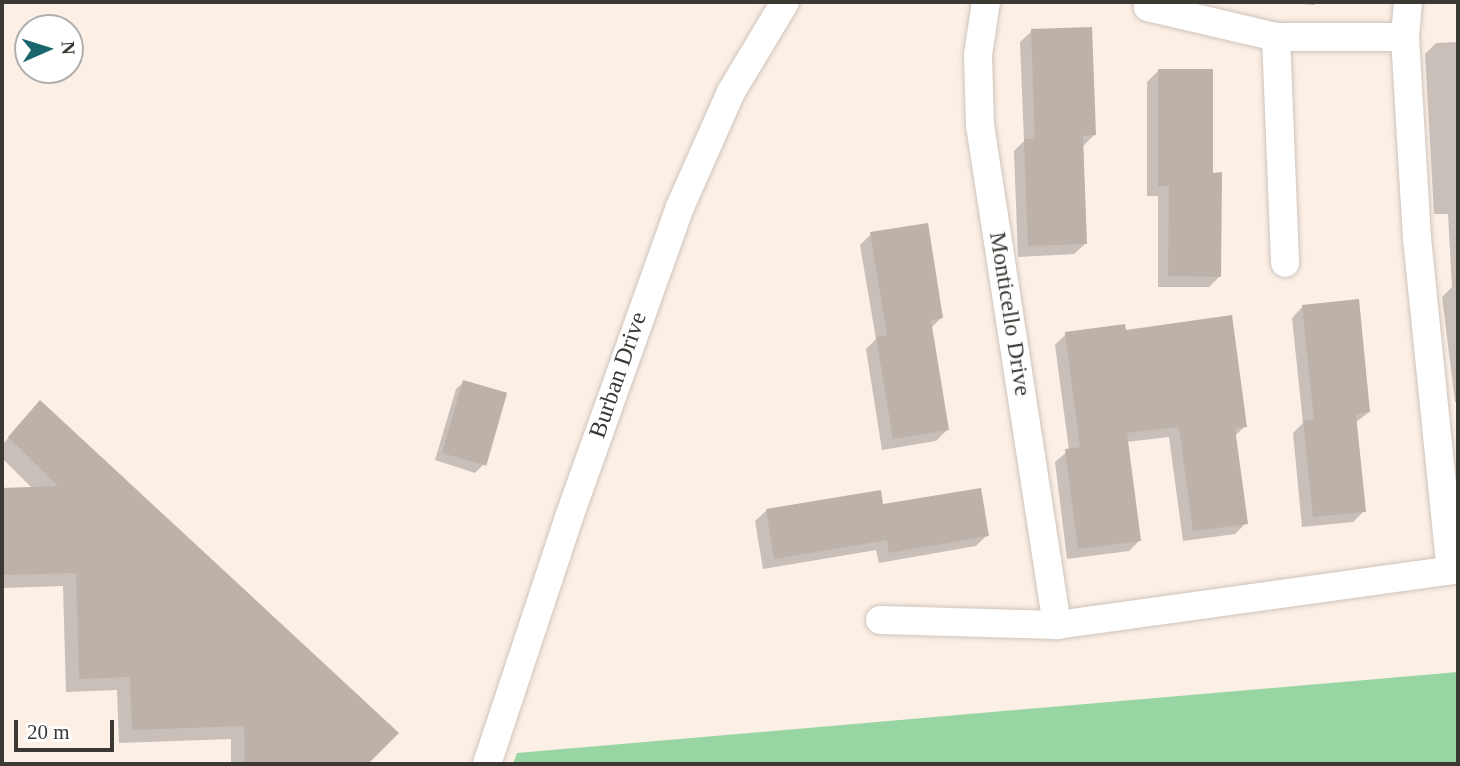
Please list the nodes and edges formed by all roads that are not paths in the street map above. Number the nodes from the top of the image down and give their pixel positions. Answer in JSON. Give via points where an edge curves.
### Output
{"nodes":[{"id":1,"x":785,"y":2,"type":"edge"},
{"id":2,"x":986,"y":2,"type":"edge"},
{"id":3,"x":1153,"y":2,"type":"edge"},
{"id":4,"x":1408,"y":2,"type":"edge"},
{"id":5,"x":1276,"y":37,"type":"junction"},
{"id":6,"x":1405,"y":37,"type":"junction"},
{"id":7,"x":1285,"y":263,"type":"dead end"},
{"id":8,"x":1455,"y":570,"type":"edge"},
{"id":9,"x":880,"y":620,"type":"dead end"},
{"id":10,"x":1057,"y":625,"type":"junction"},
{"id":11,"x":487,"y":764,"type":"edge"}],
"edges":[{"from":1,"to":11,"type":"street","name":"Burban Drive","via":[[731,92],[680,207]]},
{"from":2,"to":10,"type":"street","name":"Monticello Drive","via":[[978,55],[979,125]]},
{"from":3,"to":5,"type":"street","via":[[1148,7]]},
{"from":4,"to":6,"type":"street"},
{"from":5,"to":6,"type":"street"},
{"from":5,"to":7,"type":"street"},
{"from":6,"to":8,"type":"street","via":[[1418,238]]},
{"from":8,"to":10,"type":"street"},
{"from":9,"to":10,"type":"street"}]}
